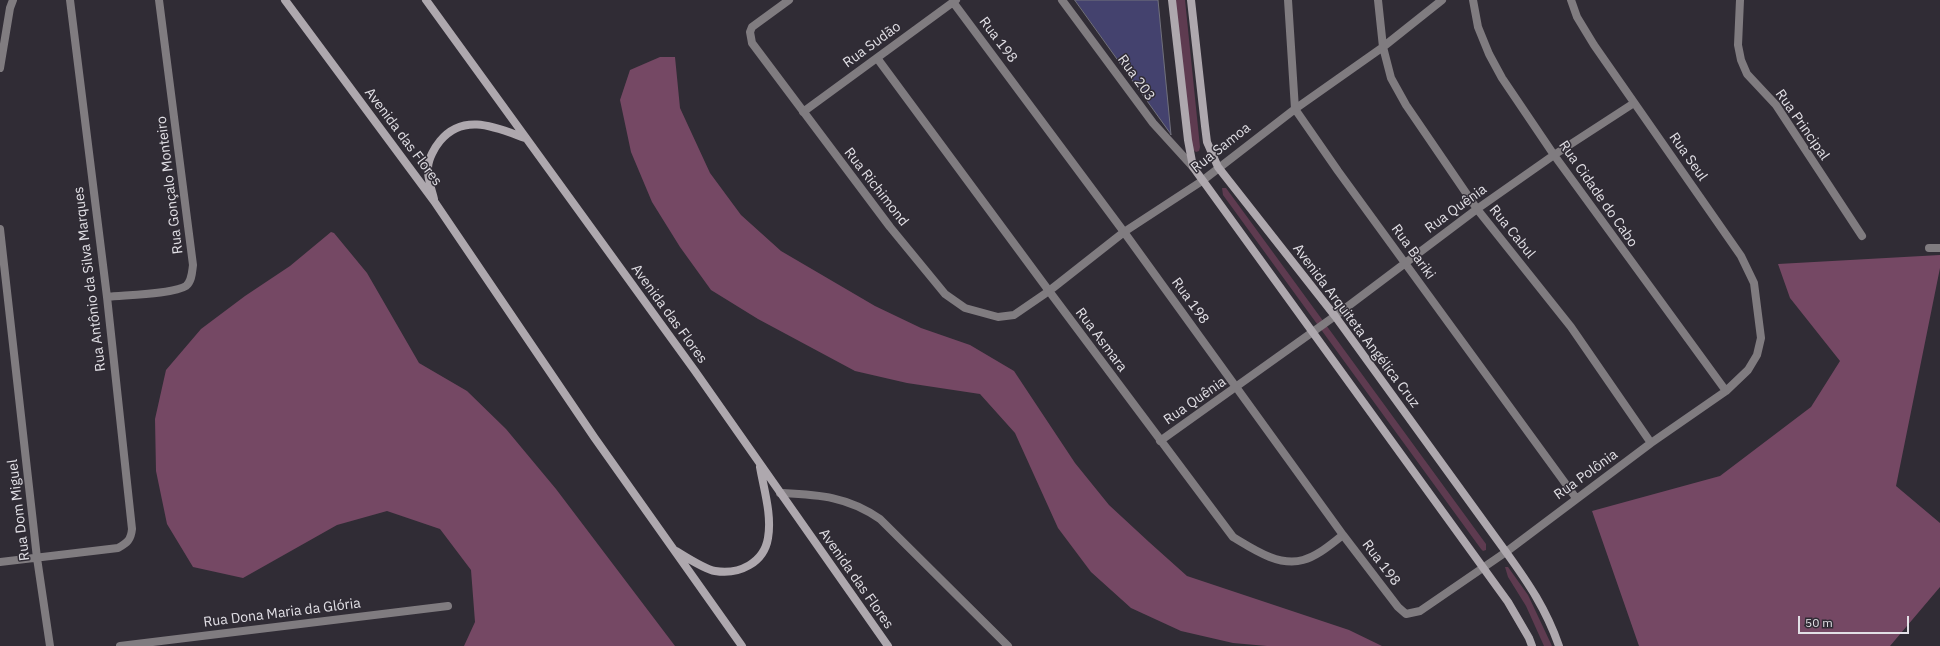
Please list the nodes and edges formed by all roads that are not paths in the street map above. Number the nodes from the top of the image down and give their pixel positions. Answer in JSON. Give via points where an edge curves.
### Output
{"nodes":[{"id":1,"x":14,"y":0,"type":"edge"},
{"id":2,"x":70,"y":0,"type":"edge"},
{"id":3,"x":159,"y":0,"type":"edge"},
{"id":4,"x":285,"y":0,"type":"edge"},
{"id":5,"x":426,"y":0,"type":"edge"},
{"id":6,"x":789,"y":0,"type":"edge"},
{"id":7,"x":1062,"y":0,"type":"edge"},
{"id":8,"x":1172,"y":0,"type":"edge"},
{"id":9,"x":1191,"y":0,"type":"edge"},
{"id":10,"x":1288,"y":0,"type":"edge"},
{"id":11,"x":1378,"y":0,"type":"edge"},
{"id":12,"x":1442,"y":0,"type":"edge"},
{"id":13,"x":1473,"y":0,"type":"edge"},
{"id":14,"x":1571,"y":0,"type":"edge"},
{"id":15,"x":1740,"y":0,"type":"edge"},
{"id":16,"x":954,"y":1,"type":"edge"},
{"id":17,"x":1382,"y":47,"type":"junction"},
{"id":18,"x":877,"y":58,"type":"junction"},
{"id":19,"x":0,"y":68,"type":"edge"},
{"id":20,"x":1634,"y":103,"type":"junction"},
{"id":21,"x":1295,"y":108,"type":"junction"},
{"id":22,"x":803,"y":112,"type":"junction"},
{"id":23,"x":526,"y":138,"type":"junction"},
{"id":24,"x":1554,"y":155,"type":"junction"},
{"id":25,"x":1193,"y":167,"type":"junction"},
{"id":26,"x":1218,"y":167,"type":"junction"},
{"id":27,"x":1202,"y":180,"type":"junction"},
{"id":28,"x":434,"y":201,"type":"junction"},
{"id":29,"x":1477,"y":209,"type":"junction"},
{"id":30,"x":0,"y":228,"type":"edge"},
{"id":31,"x":1124,"y":232,"type":"junction"},
{"id":32,"x":1862,"y":236,"type":"dead end"},
{"id":33,"x":1928,"y":248,"type":"dead end"},
{"id":34,"x":1940,"y":248,"type":"edge"},
{"id":35,"x":1,"y":249,"type":"edge"},
{"id":36,"x":1405,"y":263,"type":"junction"},
{"id":37,"x":1048,"y":291,"type":"junction"},
{"id":38,"x":108,"y":297,"type":"junction"},
{"id":39,"x":1014,"y":315,"type":"joint"},
{"id":40,"x":1335,"y":316,"type":"junction"},
{"id":41,"x":1311,"y":332,"type":"junction"},
{"id":42,"x":1761,"y":338,"type":"joint"},
{"id":43,"x":1237,"y":387,"type":"junction"},
{"id":44,"x":1726,"y":391,"type":"junction"},
{"id":45,"x":1160,"y":441,"type":"junction"},
{"id":46,"x":1651,"y":443,"type":"junction"},
{"id":47,"x":760,"y":463,"type":"junction"},
{"id":48,"x":780,"y":493,"type":"junction"},
{"id":49,"x":1576,"y":498,"type":"junction"},
{"id":50,"x":1343,"y":535,"type":"junction"},
{"id":51,"x":674,"y":550,"type":"junction"},
{"id":52,"x":1506,"y":552,"type":"junction"},
{"id":53,"x":37,"y":558,"type":"junction"},
{"id":54,"x":0,"y":562,"type":"edge"},
{"id":55,"x":1482,"y":568,"type":"junction"},
{"id":56,"x":448,"y":606,"type":"dead end"},
{"id":57,"x":1406,"y":614,"type":"joint"},
{"id":58,"x":50,"y":646,"type":"edge"},
{"id":59,"x":120,"y":646,"type":"edge"},
{"id":60,"x":742,"y":646,"type":"edge"},
{"id":61,"x":888,"y":646,"type":"edge"},
{"id":62,"x":1008,"y":646,"type":"edge"},
{"id":63,"x":1532,"y":646,"type":"edge"},
{"id":64,"x":1559,"y":646,"type":"edge"}],
"edges":[{"from":1,"to":19,"type":"street","via":[[10,8]]},
{"from":2,"to":38,"type":"street","name":"Rua Antônio da Silva Marques"},
{"from":3,"to":38,"type":"street","name":"Rua Gonçalo Monteiro","via":[[193,265],[192,278],[186,285],[175,290]]},
{"from":4,"to":28,"type":"main road","name":"Avenida das Flores"},
{"from":5,"to":23,"type":"main road","name":"Avenida das Flores"},
{"from":6,"to":22,"type":"street","name":"Rua Richimond","via":[[750,32],[752,43]]},
{"from":7,"to":25,"type":"street","name":"Rua 203","via":[[1153,123]]},
{"from":8,"to":25,"type":"main road"},
{"from":9,"to":26,"type":"main road","name":"Avenida Arquiteta Angélica Cruz","via":[[1207,142]]},
{"from":10,"to":21,"type":"street"},
{"from":11,"to":17,"type":"street","name":"Rua Cabul"},
{"from":12,"to":17,"type":"street","name":"Rua Samoa"},
{"from":13,"to":24,"type":"street","name":"Rua Cidade do Cabo","via":[[1478,27],[1489,54],[1502,78]]},
{"from":14,"to":20,"type":"street","name":"Rua Seul","via":[[1577,17],[1594,45]]},
{"from":15,"to":32,"type":"street","name":"Rua Principal","via":[[1738,45],[1747,74],[1776,105]]},
{"from":16,"to":18,"type":"street","name":"Rua Sudão"},
{"from":16,"to":31,"type":"street","name":"Rua 198"},
{"from":17,"to":21,"type":"street","name":"Rua Samoa"},
{"from":17,"to":29,"type":"street","name":"Rua Cabul","via":[[1398,92]]},
{"from":18,"to":22,"type":"street","name":"Rua Sudão"},
{"from":18,"to":37,"type":"street","name":"Rua Asmara"},
{"from":20,"to":24,"type":"street","name":"Rua Quênia"},
{"from":20,"to":42,"type":"street","name":"Rua Seul","via":[[1741,256],[1754,283]]},
{"from":21,"to":26,"type":"street","name":"Rua Samoa"},
{"from":21,"to":36,"type":"street","name":"Rua Bariki"},
{"from":22,"to":39,"type":"street","name":"Rua Richimond","via":[[890,227],[945,294],[965,308],[982,314],[998,317]]},
{"from":23,"to":28,"type":"main road","via":[[493,126],[470,123],[448,132],[435,147],[428,169]]},
{"from":23,"to":47,"type":"main road","name":"Avenida das Flores"},
{"from":24,"to":29,"type":"street","name":"Rua Quênia"},
{"from":24,"to":44,"type":"street","name":"Rua Cidade do Cabo"},
{"from":25,"to":27,"type":"main road"},
{"from":26,"to":27,"type":"street","name":"Rua Samoa"},
{"from":26,"to":40,"type":"main road","name":"Avenida Arquiteta Angélica Cruz"},
{"from":27,"to":31,"type":"street","name":"Rua Samoa"},
{"from":27,"to":41,"type":"main road"},
{"from":28,"to":51,"type":"main road","name":"Avenida das Flores"},
{"from":29,"to":36,"type":"street","name":"Rua Quênia"},
{"from":29,"to":46,"type":"street","name":"Rua Cabul","via":[[1571,327]]},
{"from":30,"to":35,"type":"street","name":"Rua Dom Miguel"},
{"from":31,"to":37,"type":"street","name":"Rua Samoa"},
{"from":31,"to":43,"type":"street","name":"Rua 198"},
{"from":33,"to":34,"type":"street"},
{"from":35,"to":53,"type":"street","name":"Rua Dom Miguel"},
{"from":36,"to":40,"type":"street","name":"Rua Quênia"},
{"from":36,"to":49,"type":"street","name":"Rua Bariki"},
{"from":37,"to":39,"type":"street","name":"Rua Samoa"},
{"from":37,"to":45,"type":"street","name":"Rua Asmara"},
{"from":38,"to":53,"type":"street","name":"Rua Antônio da Silva Marques","via":[[131,538],[118,548]]},
{"from":40,"to":41,"type":"street","name":"Rua Quênia"},
{"from":40,"to":52,"type":"main road","name":"Avenida Arquiteta Angélica Cruz"},
{"from":41,"to":43,"type":"street","name":"Rua Quênia"},
{"from":41,"to":55,"type":"main road"},
{"from":42,"to":44,"type":"street","name":"Rua Polônia","via":[[1757,355],[1748,370]]},
{"from":43,"to":45,"type":"street","name":"Rua Quênia"},
{"from":43,"to":50,"type":"street","name":"Rua 198"},
{"from":44,"to":46,"type":"street","name":"Rua Polônia"},
{"from":45,"to":50,"type":"street","name":"Rua Asmara","via":[[1233,537],[1258,552],[1282,561],[1303,560]]},
{"from":46,"to":49,"type":"street","name":"Rua Polônia"},
{"from":47,"to":48,"type":"main road","name":"Avenida das Flores"},
{"from":47,"to":51,"type":"main road","via":[[768,514],[768,538],[760,557],[749,566],[729,571],[713,571]]},
{"from":48,"to":61,"type":"main road","name":"Avenida das Flores"},
{"from":48,"to":62,"type":"street","via":[[832,497],[864,508],[880,519]]},
{"from":49,"to":52,"type":"street","name":"Rua Polônia"},
{"from":50,"to":57,"type":"street","name":"Rua 198"},
{"from":51,"to":60,"type":"main road","name":"Avenida das Flores"},
{"from":52,"to":55,"type":"street","name":"Rua Polônia"},
{"from":52,"to":64,"type":"main road","name":"Avenida Arquiteta Angélica Cruz","via":[[1549,618]]},
{"from":53,"to":54,"type":"street"},
{"from":53,"to":58,"type":"street","name":"Rua Dom Miguel"},
{"from":55,"to":57,"type":"street","name":"Rua Polônia","via":[[1420,611]]},
{"from":55,"to":63,"type":"main road","via":[[1508,602]]},
{"from":56,"to":59,"type":"street","name":"Rua Dona Maria da Glória"}]}
